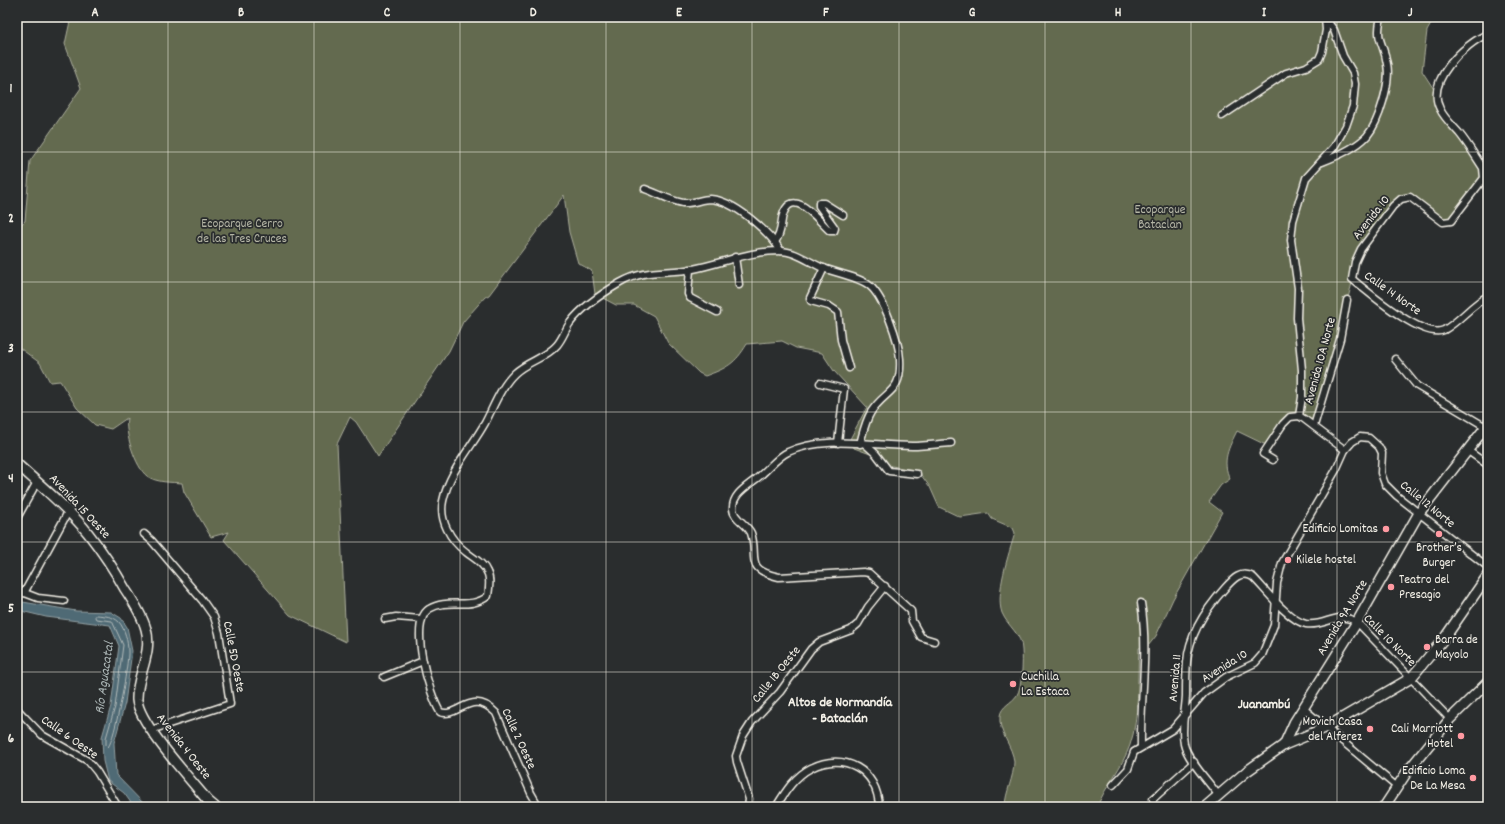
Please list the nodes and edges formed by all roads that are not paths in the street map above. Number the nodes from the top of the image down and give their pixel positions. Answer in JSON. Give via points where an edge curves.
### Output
{"nodes":[{"id":1,"x":1381,"y":17,"type":"edge"},
{"id":2,"x":1324,"y":18,"type":"edge"},
{"id":3,"x":1488,"y":34,"type":"edge"},
{"id":4,"x":1222,"y":116,"type":"dead end"},
{"id":5,"x":1321,"y":162,"type":"junction"},
{"id":6,"x":645,"y":189,"type":"dead end"},
{"id":7,"x":843,"y":215,"type":"dead end"},
{"id":8,"x":775,"y":242,"type":"junction"},
{"id":9,"x":781,"y":251,"type":"junction"},
{"id":10,"x":735,"y":257,"type":"junction"},
{"id":11,"x":824,"y":268,"type":"junction"},
{"id":12,"x":690,"y":270,"type":"junction"},
{"id":13,"x":1352,"y":279,"type":"joint"},
{"id":14,"x":739,"y":284,"type":"dead end"},
{"id":15,"x":1488,"y":296,"type":"edge"},
{"id":16,"x":1347,"y":300,"type":"dead end"},
{"id":17,"x":718,"y":312,"type":"dead end"},
{"id":18,"x":1395,"y":359,"type":"dead end"},
{"id":19,"x":849,"y":368,"type":"dead end"},
{"id":20,"x":820,"y":383,"type":"dead end"},
{"id":21,"x":1299,"y":416,"type":"junction"},
{"id":22,"x":1314,"y":426,"type":"junction"},
{"id":23,"x":1487,"y":426,"type":"edge"},
{"id":24,"x":951,"y":443,"type":"dead end"},
{"id":25,"x":838,"y":444,"type":"junction"},
{"id":26,"x":863,"y":444,"type":"junction"},
{"id":27,"x":1345,"y":450,"type":"junction"},
{"id":28,"x":1467,"y":450,"type":"junction"},
{"id":29,"x":1273,"y":460,"type":"dead end"},
{"id":30,"x":17,"y":464,"type":"edge"},
{"id":31,"x":1488,"y":465,"type":"edge"},
{"id":32,"x":917,"y":474,"type":"dead end"},
{"id":33,"x":37,"y":482,"type":"junction"},
{"id":34,"x":68,"y":512,"type":"junction"},
{"id":35,"x":1419,"y":513,"type":"junction"},
{"id":36,"x":17,"y":518,"type":"edge"},
{"id":37,"x":144,"y":534,"type":"dead end"},
{"id":38,"x":1488,"y":566,"type":"edge"},
{"id":39,"x":1244,"y":574,"type":"joint"},
{"id":40,"x":1488,"y":575,"type":"edge"},
{"id":41,"x":885,"y":586,"type":"junction"},
{"id":42,"x":17,"y":590,"type":"edge"},
{"id":43,"x":24,"y":593,"type":"junction"},
{"id":44,"x":128,"y":594,"type":"joint"},
{"id":45,"x":64,"y":601,"type":"dead end"},
{"id":46,"x":1276,"y":601,"type":"junction"},
{"id":47,"x":1141,"y":603,"type":"dead end"},
{"id":48,"x":385,"y":619,"type":"dead end"},
{"id":49,"x":421,"y":619,"type":"junction"},
{"id":50,"x":1357,"y":622,"type":"junction"},
{"id":51,"x":934,"y":641,"type":"dead end"},
{"id":52,"x":423,"y":661,"type":"junction"},
{"id":53,"x":384,"y":677,"type":"dead end"},
{"id":54,"x":1411,"y":678,"type":"junction"},
{"id":55,"x":1488,"y":682,"type":"edge"},
{"id":56,"x":17,"y":709,"type":"edge"},
{"id":57,"x":1304,"y":709,"type":"junction"},
{"id":58,"x":1182,"y":719,"type":"junction"},
{"id":59,"x":1450,"y":719,"type":"junction"},
{"id":60,"x":1325,"y":728,"type":"junction"},
{"id":61,"x":151,"y":730,"type":"junction"},
{"id":62,"x":1284,"y":745,"type":"junction"},
{"id":63,"x":1141,"y":747,"type":"junction"},
{"id":64,"x":1194,"y":762,"type":"junction"},
{"id":65,"x":1113,"y":785,"type":"dead end"},
{"id":66,"x":1397,"y":787,"type":"junction"},
{"id":67,"x":1218,"y":795,"type":"junction"},
{"id":68,"x":1153,"y":799,"type":"dead end"},
{"id":69,"x":211,"y":805,"type":"edge"},
{"id":70,"x":1207,"y":806,"type":"edge"},
{"id":71,"x":118,"y":807,"type":"edge"},
{"id":72,"x":539,"y":807,"type":"edge"},
{"id":73,"x":748,"y":807,"type":"edge"},
{"id":74,"x":776,"y":807,"type":"edge"},
{"id":75,"x":879,"y":807,"type":"edge"},
{"id":76,"x":1384,"y":807,"type":"edge"}],
"edges":[{"from":1,"to":5,"type":"street","via":[[1378,27],[1379,41],[1388,65],[1388,77],[1375,120],[1366,136],[1358,143]]},
{"from":2,"to":4,"type":"street","via":[[1326,30],[1319,59],[1306,67],[1286,72]]},
{"from":2,"to":5,"type":"street","via":[[1334,30],[1343,56],[1353,73],[1355,84],[1353,106],[1346,126],[1334,147]]},
{"from":3,"to":13,"type":"street","name":"Avenida 10","via":[[1467,45],[1456,55],[1447,67],[1437,94],[1440,109],[1483,168],[1484,178],[1448,222],[1443,222],[1410,197],[1401,199],[1361,249],[1355,262]]},
{"from":5,"to":21,"type":"street","via":[[1306,178],[1292,227],[1291,240],[1298,288],[1296,318],[1302,370]]},
{"from":6,"to":8,"type":"street","via":[[683,203],[711,199],[722,202],[733,207]]},
{"from":7,"to":8,"type":"street","via":[[820,203],[819,206],[835,228],[834,231],[830,231],[802,204],[794,203],[784,213],[781,234]]},
{"from":8,"to":9,"type":"street"},
{"from":9,"to":10,"type":"street"},
{"from":9,"to":11,"type":"street","via":[[794,253]]},
{"from":10,"to":12,"type":"street"},
{"from":10,"to":14,"type":"street"},
{"from":11,"to":19,"type":"street","via":[[812,290],[810,300],[838,312],[841,340]]},
{"from":11,"to":26,"type":"street","via":[[869,285],[880,299],[898,347],[900,374],[895,388],[872,411],[863,430]]},
{"from":12,"to":17,"type":"street","via":[[690,298]]},
{"from":12,"to":49,"type":"street","via":[[642,273],[620,283],[590,304],[571,322],[557,345],[547,354],[516,371],[506,383],[461,461],[443,501],[442,518],[451,536],[488,572],[488,596],[480,602],[441,605],[428,610]]},
{"from":13,"to":15,"type":"street","name":"Calle 14 Norte","via":[[1406,319],[1430,331],[1442,331]]},
{"from":16,"to":22,"type":"street","name":"Avenida 10A Norte","via":[[1340,339]]},
{"from":18,"to":23,"type":"street","via":[[1417,386]]},
{"from":20,"to":25,"type":"street","via":[[844,389]]},
{"from":21,"to":22,"type":"street"},
{"from":21,"to":29,"type":"street","via":[[1290,417],[1283,424],[1263,454]]},
{"from":22,"to":27,"type":"street"},
{"from":23,"to":28,"type":"street","name":"Avenida 9A Norte"},
{"from":24,"to":26,"type":"street","via":[[913,446]]},
{"from":25,"to":26,"type":"street"},
{"from":25,"to":41,"type":"street","via":[[818,444],[787,452],[738,494],[735,498],[734,513],[749,527],[756,567],[769,575],[792,578],[864,572]]},
{"from":26,"to":32,"type":"street","via":[[876,454],[889,471]]},
{"from":27,"to":35,"type":"street","name":"Calle 12 Norte","via":[[1360,437],[1375,442],[1382,453],[1381,473],[1385,484]]},
{"from":27,"to":46,"type":"street","name":"Avenida 10","via":[[1282,563]]},
{"from":28,"to":31,"type":"street"},
{"from":28,"to":35,"type":"street","name":"Avenida 9A Norte"},
{"from":30,"to":33,"type":"street","name":"Avenida 15 Oeste"},
{"from":33,"to":34,"type":"street","name":"Avenida 15 Oeste"},
{"from":33,"to":36,"type":"street"},
{"from":34,"to":43,"type":"street"},
{"from":34,"to":44,"type":"street","name":"Avenida 15 Oeste","via":[[108,560]]},
{"from":35,"to":38,"type":"street","name":"Calle 12 Norte"},
{"from":35,"to":50,"type":"street","name":"Avenida 9A Norte"},
{"from":37,"to":61,"type":"street","name":"Calle 5D Oeste","via":[[214,617],[219,633],[230,704]]},
{"from":39,"to":46,"type":"street","name":"Calle 10 Norte","via":[[1253,577]]},
{"from":39,"to":58,"type":"street","name":"Avenida 11","via":[[1232,580],[1199,622],[1186,662],[1186,697]]},
{"from":40,"to":54,"type":"street","via":[[1446,636]]},
{"from":41,"to":51,"type":"street","via":[[911,611],[914,625],[921,637]]},
{"from":41,"to":73,"type":"street","name":"Calle 1B Oeste","via":[[858,624],[850,630],[819,642],[811,649],[780,692],[752,722],[743,736],[736,756],[749,799]]},
{"from":42,"to":43,"type":"street"},
{"from":43,"to":45,"type":"street","via":[[38,598]]},
{"from":44,"to":61,"type":"street","name":"Avenida 4 Oeste","via":[[147,630],[147,648],[137,700],[142,716]]},
{"from":46,"to":50,"type":"street","name":"Calle 10 Norte","via":[[1305,624],[1341,617],[1349,617]]},
{"from":46,"to":58,"type":"street","name":"Avenida 10","via":[[1274,625],[1262,655],[1255,663],[1226,677],[1204,693]]},
{"from":47,"to":63,"type":"street","via":[[1144,658]]},
{"from":48,"to":49,"type":"street"},
{"from":49,"to":52,"type":"street","name":"Calle 2 Oeste"},
{"from":50,"to":54,"type":"street","name":"Calle 10 Norte"},
{"from":50,"to":57,"type":"street","name":"Avenida 9A Norte"},
{"from":52,"to":53,"type":"street"},
{"from":52,"to":72,"type":"street","name":"Calle 2 Oeste","via":[[440,712],[448,713],[471,703],[482,703],[496,713]]},
{"from":54,"to":59,"type":"street","name":"Calle 10 Norte"},
{"from":54,"to":60,"type":"street"},
{"from":55,"to":59,"type":"street"},
{"from":56,"to":71,"type":"street","name":"Calle 6 Oeste","via":[[42,735],[88,761]]},
{"from":57,"to":60,"type":"street"},
{"from":57,"to":62,"type":"street","name":"Avenida 9A Norte"},
{"from":58,"to":63,"type":"street","name":"Avenida 10","via":[[1173,728]]},
{"from":58,"to":64,"type":"street","name":"Avenida 11","via":[[1185,748]]},
{"from":59,"to":66,"type":"street"},
{"from":60,"to":62,"type":"street"},
{"from":60,"to":66,"type":"street"},
{"from":61,"to":69,"type":"street","name":"Avenida 4 Oeste"},
{"from":62,"to":67,"type":"street"},
{"from":63,"to":65,"type":"street","name":"Avenida 10","via":[[1134,752],[1128,769]]},
{"from":64,"to":67,"type":"street","name":"Avenida 11"},
{"from":64,"to":68,"type":"street"},
{"from":66,"to":76,"type":"street"},
{"from":67,"to":70,"type":"street"},
{"from":74,"to":75,"type":"street","via":[[793,781],[804,772],[822,763],[845,763],[865,772],[873,782],[878,794]]}]}
